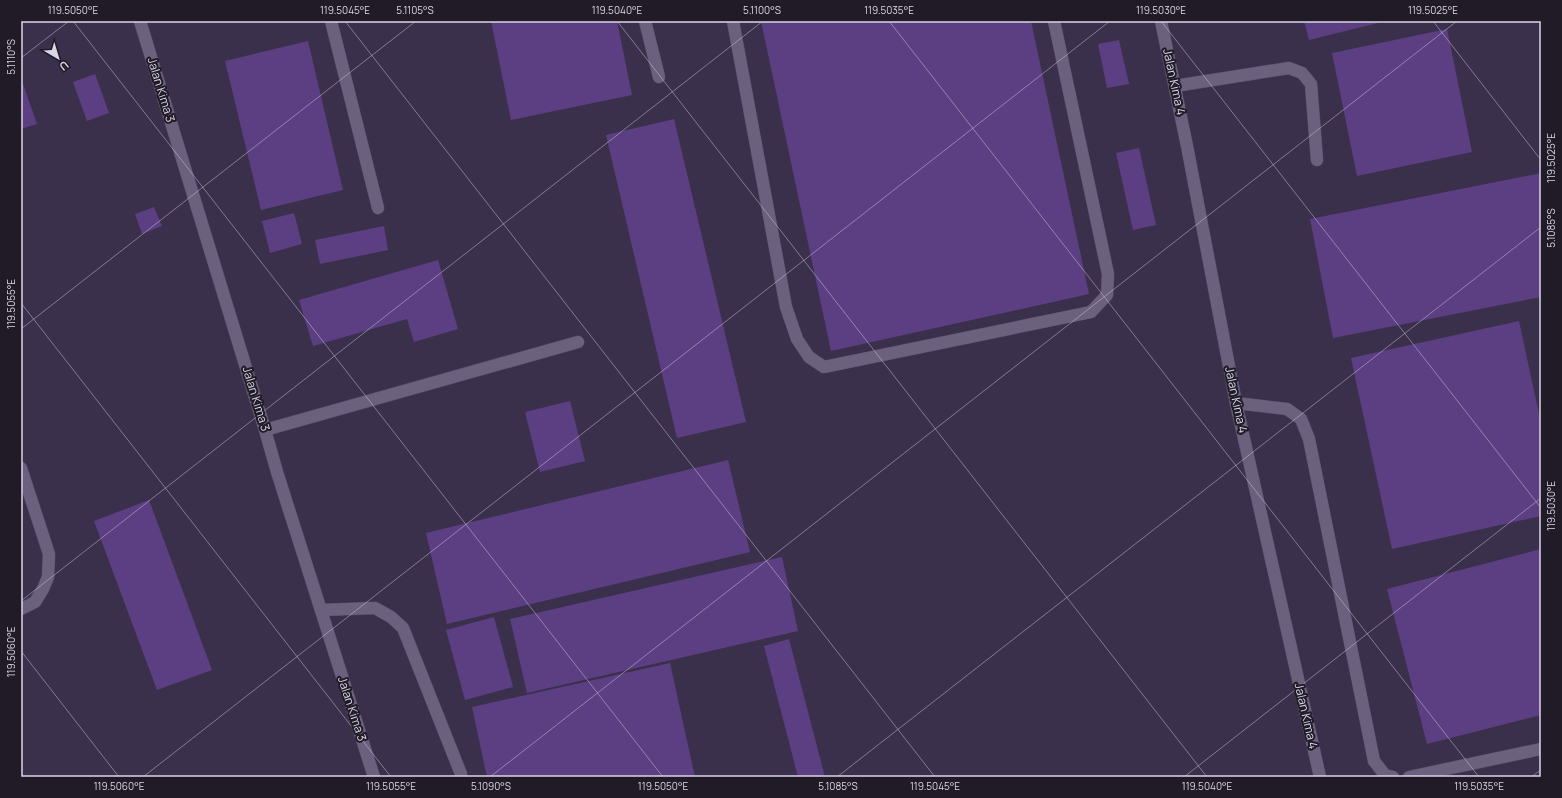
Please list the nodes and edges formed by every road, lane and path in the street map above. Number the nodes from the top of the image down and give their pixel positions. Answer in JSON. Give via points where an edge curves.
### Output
{"nodes":[{"id":1,"x":140,"y":21,"type":"edge"},
{"id":2,"x":331,"y":21,"type":"edge"},
{"id":3,"x":645,"y":21,"type":"edge"},
{"id":4,"x":733,"y":21,"type":"edge"},
{"id":5,"x":1054,"y":21,"type":"edge"},
{"id":6,"x":1161,"y":21,"type":"edge"},
{"id":7,"x":659,"y":77,"type":"dead end"},
{"id":8,"x":1175,"y":86,"type":"junction"},
{"id":9,"x":1317,"y":160,"type":"dead end"},
{"id":10,"x":378,"y":208,"type":"dead end"},
{"id":11,"x":578,"y":342,"type":"dead end"},
{"id":12,"x":1236,"y":403,"type":"junction"},
{"id":13,"x":265,"y":430,"type":"junction"},
{"id":14,"x":21,"y":468,"type":"edge"},
{"id":15,"x":21,"y":609,"type":"edge"},
{"id":16,"x":321,"y":610,"type":"junction"},
{"id":17,"x":1541,"y":749,"type":"edge"},
{"id":18,"x":461,"y":774,"type":"dead end"},
{"id":19,"x":374,"y":777,"type":"edge"},
{"id":20,"x":1320,"y":777,"type":"edge"},
{"id":21,"x":1393,"y":777,"type":"edge"},
{"id":22,"x":1409,"y":777,"type":"edge"}],
"edges":[{"from":1,"to":13,"type":"street","name":"Jalan Kima 3"},
{"from":2,"to":10,"type":"street"},
{"from":3,"to":7,"type":"street"},
{"from":4,"to":5,"type":"street","via":[[786,306],[797,339],[809,357],[824,367],[1091,312],[1107,295],[1108,274]]},
{"from":6,"to":8,"type":"street","name":"Jalan Kima 4"},
{"from":8,"to":9,"type":"street","via":[[1288,68],[1302,73],[1311,84]]},
{"from":8,"to":12,"type":"street","name":"Jalan Kima 4"},
{"from":11,"to":13,"type":"street"},
{"from":12,"to":20,"type":"street","name":"Jalan Kima 4"},
{"from":12,"to":21,"type":"street","via":[[1286,409],[1301,419],[1309,439],[1374,761],[1385,775]]},
{"from":13,"to":16,"type":"street","name":"Jalan Kima 3"},
{"from":14,"to":15,"type":"street","via":[[49,554],[48,577],[43,589],[34,602]]},
{"from":16,"to":18,"type":"street","via":[[375,608],[403,628]]},
{"from":16,"to":19,"type":"street","name":"Jalan Kima 3"},
{"from":17,"to":22,"type":"street"}]}
